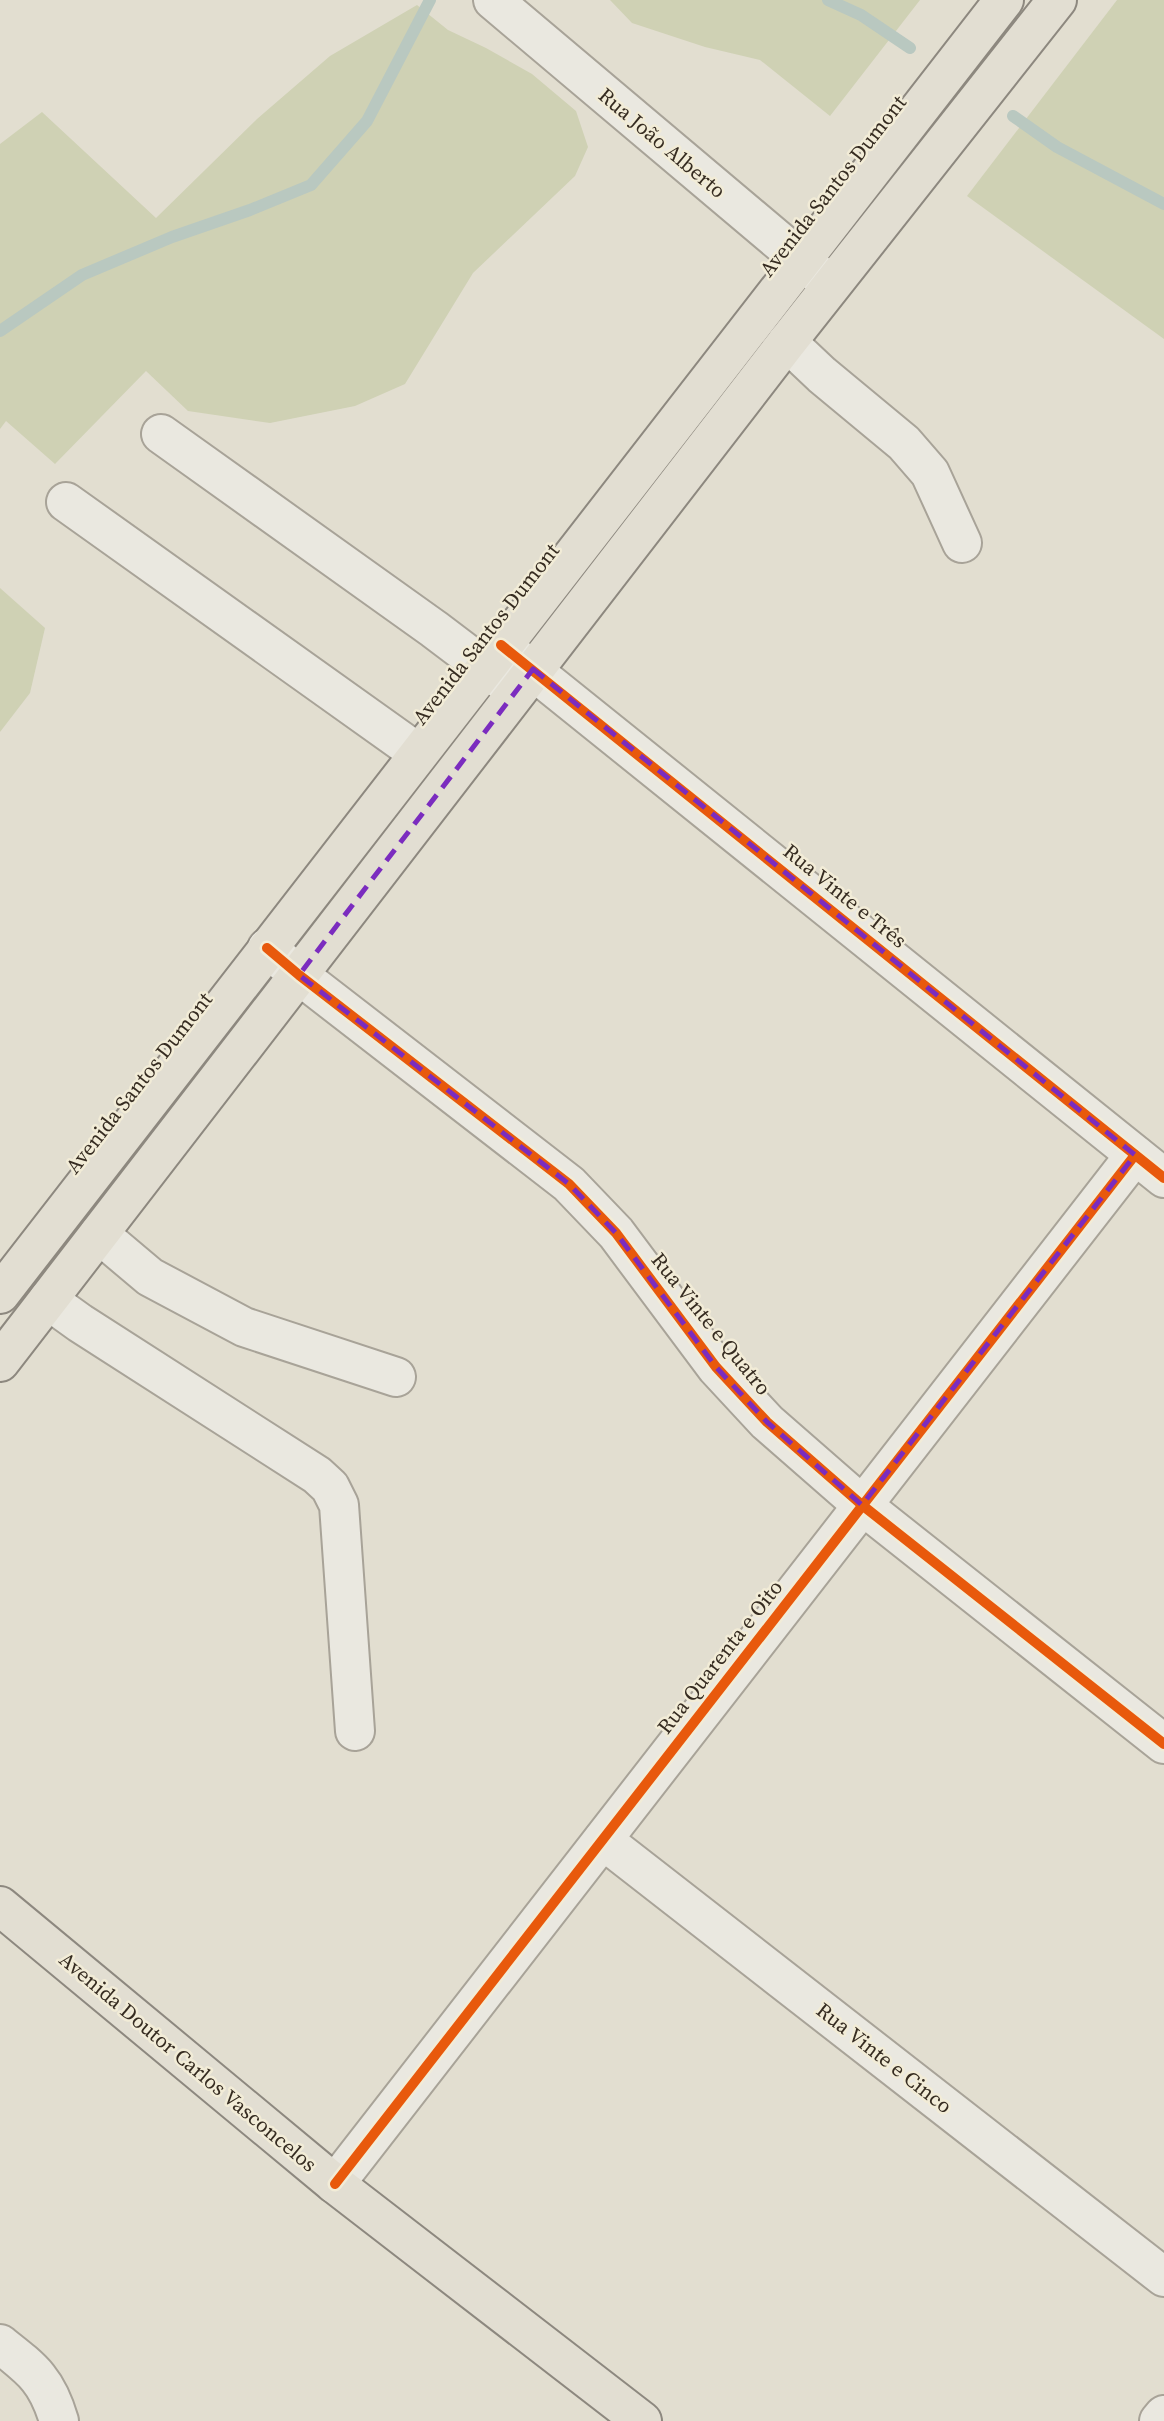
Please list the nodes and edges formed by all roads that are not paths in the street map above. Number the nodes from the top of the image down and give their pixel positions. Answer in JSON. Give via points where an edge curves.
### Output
{"nodes":[{"id":1,"x":493,"y":0,"type":"edge"},
{"id":2,"x":1004,"y":0,"type":"edge"},
{"id":3,"x":1057,"y":0,"type":"edge"},
{"id":4,"x":800,"y":260,"type":"junction"},
{"id":5,"x":831,"y":285,"type":"junction"},
{"id":6,"x":787,"y":342,"type":"junction"},
{"id":7,"x":161,"y":434,"type":"dead end"},
{"id":8,"x":66,"y":502,"type":"dead end"},
{"id":9,"x":962,"y":543,"type":"dead end"},
{"id":10,"x":493,"y":656,"type":"junction"},
{"id":11,"x":524,"y":680,"type":"junction"},
{"id":12,"x":418,"y":753,"type":"junction"},
{"id":13,"x":267,"y":948,"type":"junction"},
{"id":14,"x":299,"y":975,"type":"junction"},
{"id":15,"x":1154,"y":1165,"type":"edge"},
{"id":16,"x":99,"y":1234,"type":"junction"},
{"id":17,"x":0,"y":1294,"type":"edge"},
{"id":18,"x":48,"y":1300,"type":"junction"},
{"id":19,"x":0,"y":1362,"type":"edge"},
{"id":20,"x":396,"y":1377,"type":"dead end"},
{"id":21,"x":862,"y":1505,"type":"junction"},
{"id":22,"x":355,"y":1731,"type":"dead end"},
{"id":23,"x":1164,"y":1744,"type":"edge"},
{"id":24,"x":603,"y":1840,"type":"junction"},
{"id":25,"x":0,"y":1906,"type":"edge"},
{"id":26,"x":335,"y":2184,"type":"junction"},
{"id":27,"x":1164,"y":2277,"type":"edge"},
{"id":28,"x":0,"y":2344,"type":"edge"},
{"id":29,"x":1164,"y":2415,"type":"edge"},
{"id":30,"x":59,"y":2421,"type":"edge"},
{"id":31,"x":642,"y":2421,"type":"edge"},
{"id":32,"x":1159,"y":2421,"type":"edge"}],
"edges":[{"from":1,"to":4,"type":"street","name":"Rua João Alberto"},
{"from":2,"to":4,"type":"main road","name":"Avenida Santos Dumont"},
{"from":3,"to":5,"type":"main road"},
{"from":4,"to":5,"type":"street","name":"Rua João Alberto"},
{"from":4,"to":10,"type":"main road","name":"Avenida Santos Dumont"},
{"from":5,"to":6,"type":"main road"},
{"from":6,"to":9,"type":"street","via":[[904,443],[930,473]]},
{"from":6,"to":11,"type":"main road"},
{"from":7,"to":10,"type":"street","name":"Rua Vinte e Três"},
{"from":8,"to":12,"type":"street"},
{"from":10,"to":11,"type":"street","name":"Rua Vinte e Três"},
{"from":10,"to":12,"type":"main road","name":"Avenida Santos Dumont"},
{"from":11,"to":14,"type":"main road"},
{"from":11,"to":15,"type":"street","name":"Rua Vinte e Três"},
{"from":12,"to":13,"type":"main road","name":"Avenida Santos Dumont"},
{"from":13,"to":14,"type":"street","name":"Rua Vinte e Quatro"},
{"from":13,"to":17,"type":"main road","name":"Avenida Santos Dumont"},
{"from":14,"to":16,"type":"main road"},
{"from":14,"to":21,"type":"street","name":"Rua Vinte e Quatro","via":[[569,1184],[616,1233],[724,1376],[767,1422]]},
{"from":15,"to":21,"type":"street","name":"Rua Quarenta e Oito"},
{"from":16,"to":18,"type":"main road"},
{"from":16,"to":20,"type":"street","via":[[150,1277],[244,1327]]},
{"from":18,"to":19,"type":"main road"},
{"from":18,"to":22,"type":"street","via":[[317,1475],[330,1488],[339,1506]]},
{"from":21,"to":23,"type":"street","name":"Rua Vinte e Quatro"},
{"from":21,"to":24,"type":"street","name":"Rua Quarenta e Oito"},
{"from":24,"to":26,"type":"street","name":"Rua Quarenta e Oito"},
{"from":24,"to":27,"type":"street","name":"Rua Vinte e Cinco"},
{"from":25,"to":26,"type":"main road","name":"Avenida Doutor Carlos Vasconcelos"},
{"from":26,"to":31,"type":"main road","name":"Avenida Doutor Carlos Vasconcelos"},
{"from":28,"to":30,"type":"street","via":[[34,2371],[53,2400]]},
{"from":29,"to":32,"type":"street"}]}
